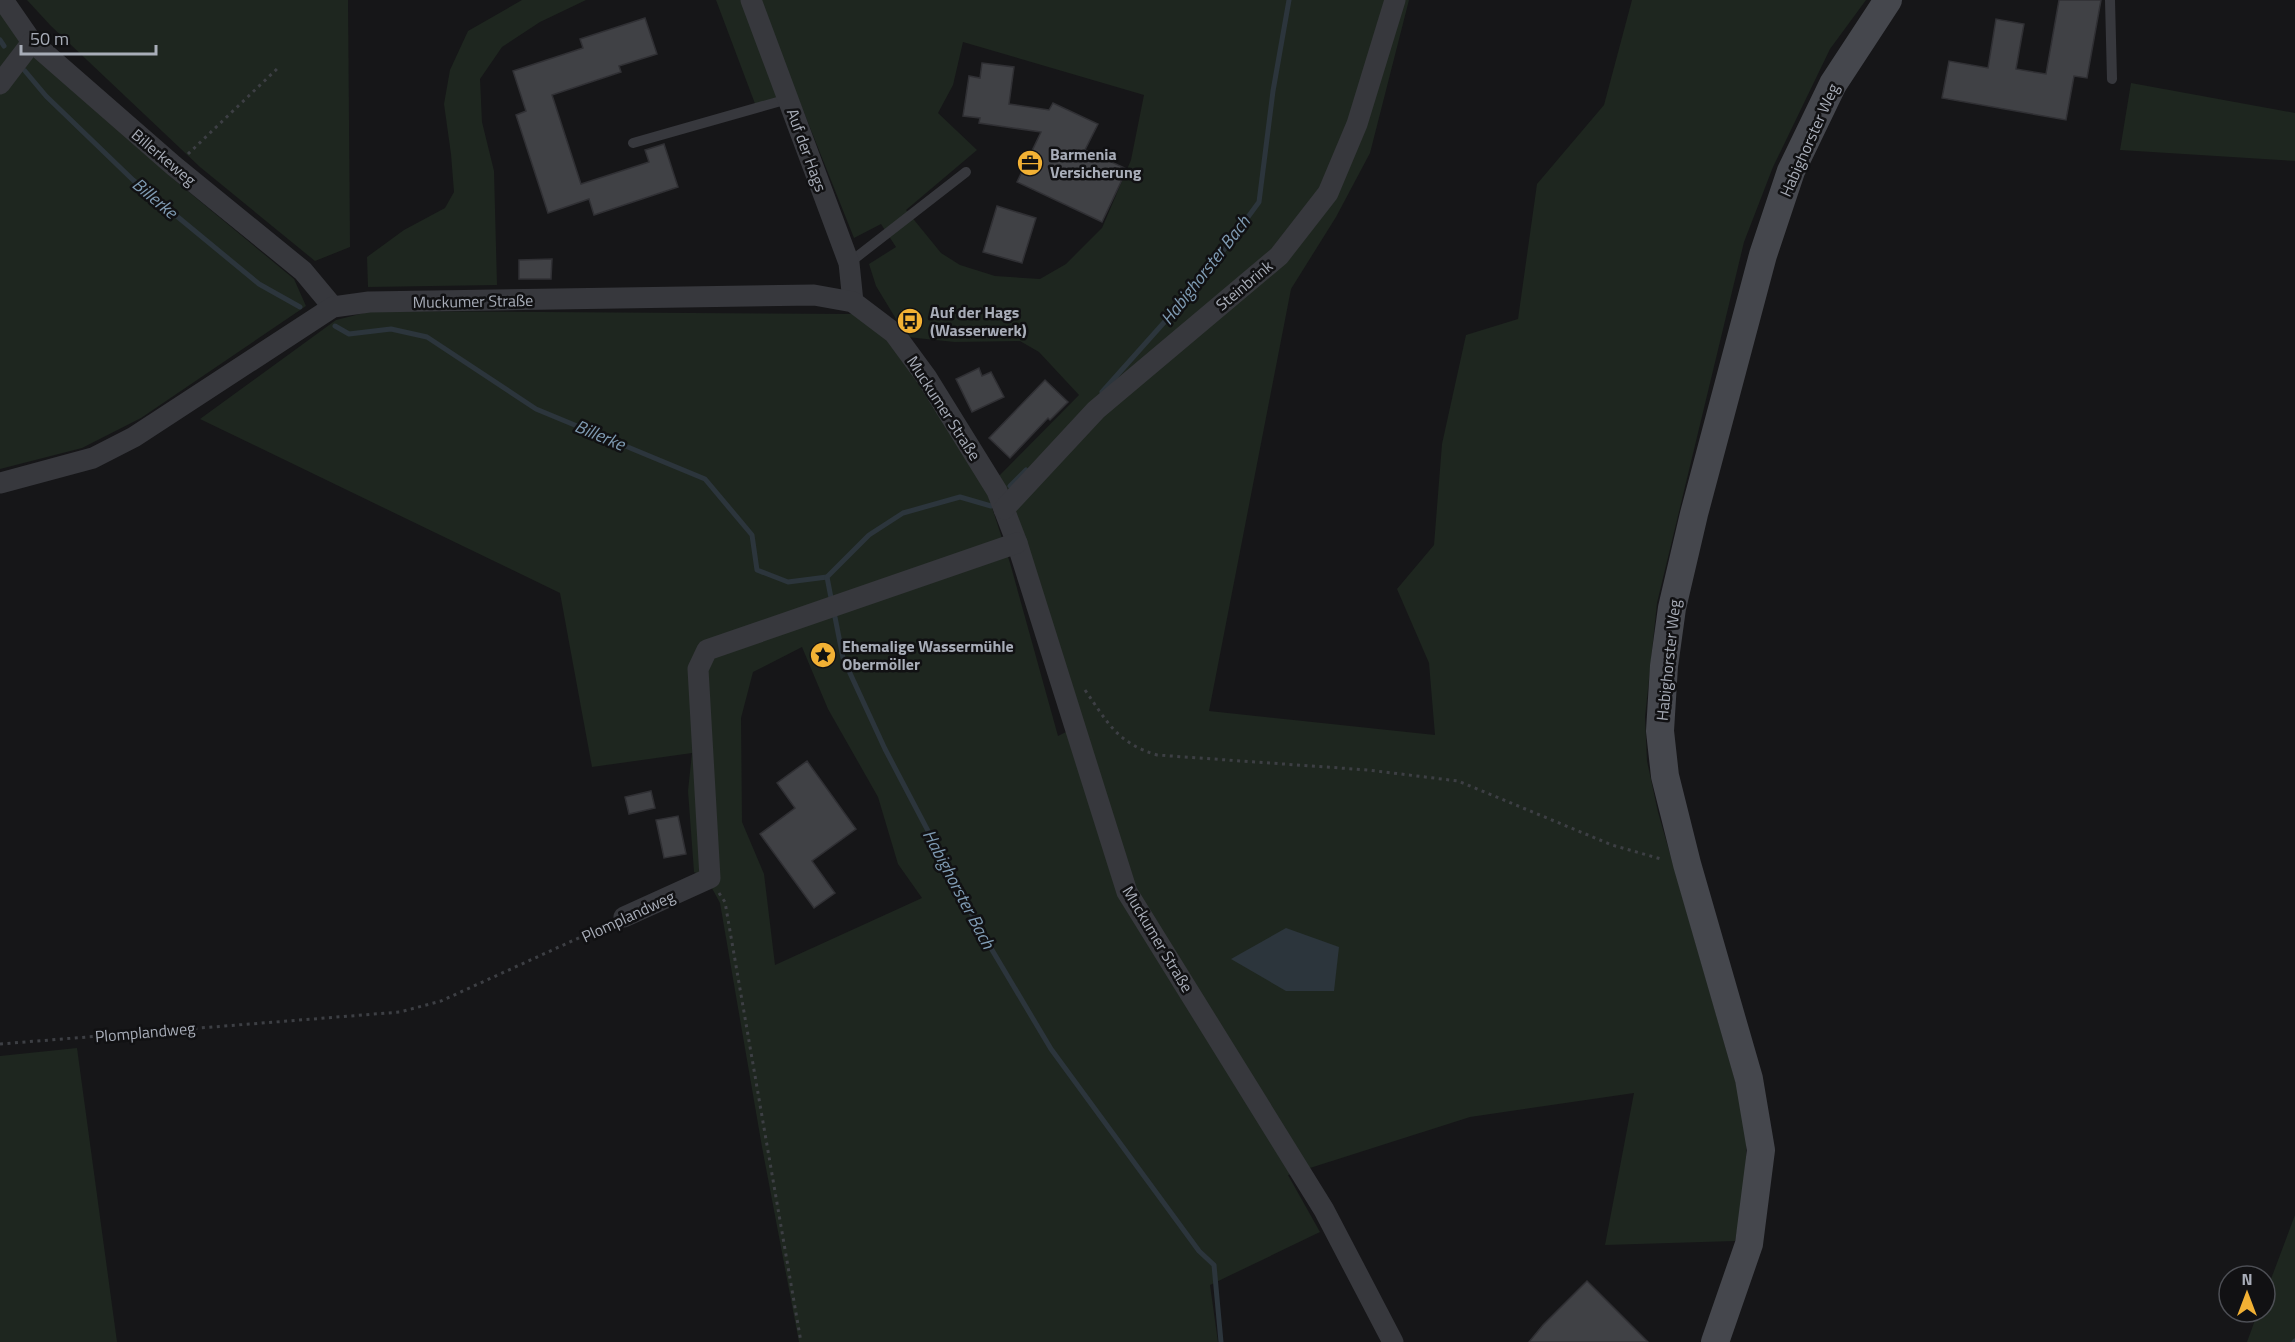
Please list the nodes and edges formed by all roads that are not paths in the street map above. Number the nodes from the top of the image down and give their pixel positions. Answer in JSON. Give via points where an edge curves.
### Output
{"nodes":[{"id":1,"x":3,"y":0,"type":"edge"},
{"id":2,"x":751,"y":0,"type":"edge"},
{"id":3,"x":1395,"y":0,"type":"edge"},
{"id":4,"x":1888,"y":0,"type":"edge"},
{"id":5,"x":2110,"y":0,"type":"edge"},
{"id":6,"x":32,"y":42,"type":"junction"},
{"id":7,"x":2112,"y":79,"type":"dead end"},
{"id":8,"x":0,"y":84,"type":"edge"},
{"id":9,"x":788,"y":99,"type":"junction"},
{"id":10,"x":633,"y":143,"type":"dead end"},
{"id":11,"x":966,"y":172,"type":"dead end"},
{"id":12,"x":849,"y":263,"type":"junction"},
{"id":13,"x":853,"y":302,"type":"junction"},
{"id":14,"x":333,"y":306,"type":"junction"},
{"id":15,"x":0,"y":483,"type":"edge"},
{"id":16,"x":1005,"y":509,"type":"junction"},
{"id":17,"x":1017,"y":543,"type":"junction"},
{"id":18,"x":624,"y":917,"type":"road end"},
{"id":19,"x":1393,"y":1342,"type":"edge"},
{"id":20,"x":1715,"y":1342,"type":"edge"}],
"edges":[{"from":1,"to":6,"type":"street","name":"Billerkeweg"},
{"from":2,"to":9,"type":"street","name":"Auf der Hags"},
{"from":3,"to":16,"type":"street","name":"Steinbrink","via":[[1357,124],[1328,193],[1279,256],[1096,410]]},
{"from":4,"to":20,"type":"street","name":"Habighorster Weg","via":[[1833,84],[1791,171],[1763,255],[1677,587],[1664,666],[1660,731],[1665,776],[1749,1079],[1761,1150],[1749,1244]]},
{"from":5,"to":7,"type":"lane"},
{"from":6,"to":8,"type":"street"},
{"from":6,"to":14,"type":"street","name":"Billerkeweg","via":[[174,166],[303,271]]},
{"from":9,"to":10,"type":"lane"},
{"from":9,"to":12,"type":"street","name":"Auf der Hags"},
{"from":11,"to":12,"type":"lane"},
{"from":12,"to":13,"type":"street","name":"Auf der Hags"},
{"from":13,"to":14,"type":"street","name":"Muckumer Straße","via":[[813,295],[369,302]]},
{"from":13,"to":16,"type":"street","name":"Muckumer Straße","via":[[894,333],[908,351]]},
{"from":14,"to":15,"type":"street","name":"Muckumer Straße","via":[[134,437],[93,458]]},
{"from":16,"to":17,"type":"street","name":"Muckumer Straße"},
{"from":17,"to":18,"type":"street","name":"Plomplandweg","via":[[707,650],[698,669],[710,878]]},
{"from":17,"to":19,"type":"street","name":"Muckumer Straße","via":[[1127,892],[1324,1210]]}]}
